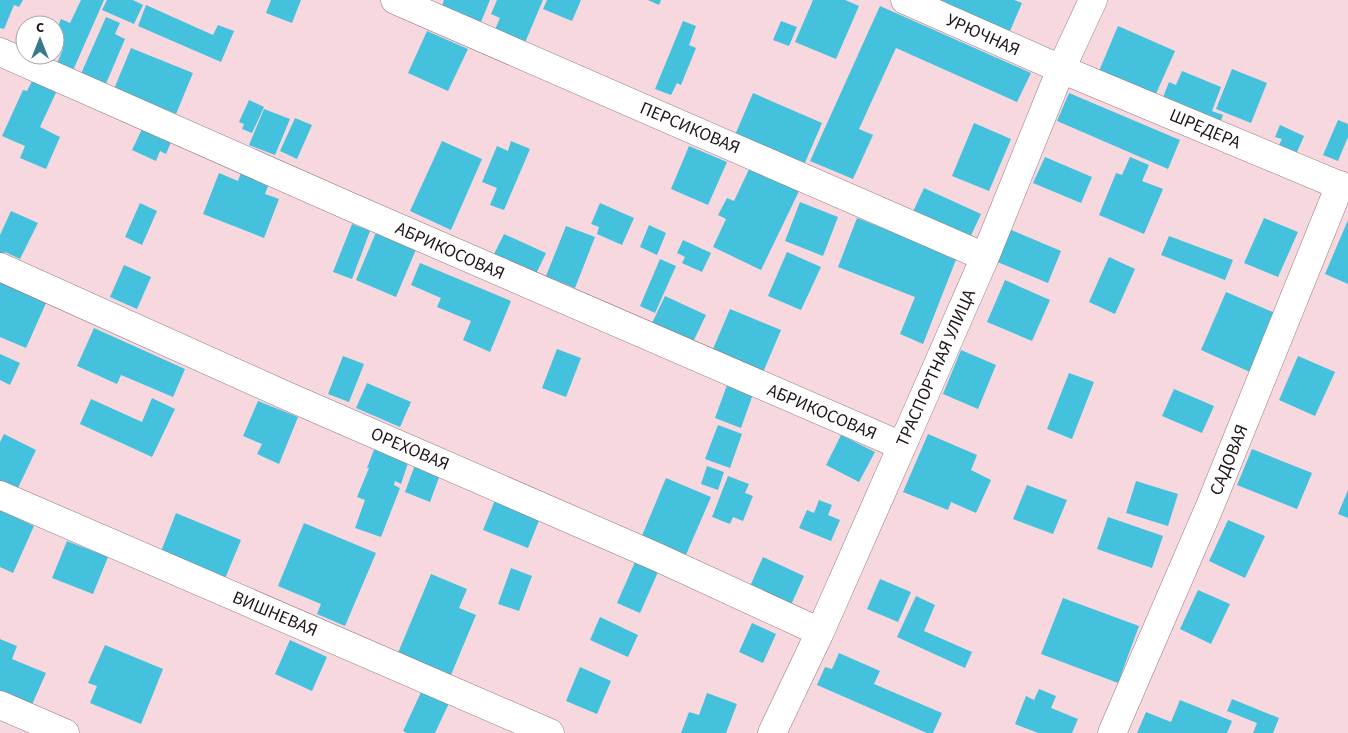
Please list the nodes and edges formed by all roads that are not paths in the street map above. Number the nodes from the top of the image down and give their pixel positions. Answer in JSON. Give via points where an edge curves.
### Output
{"nodes":[{"id":1,"x":395,"y":0,"type":"edge"},
{"id":2,"x":905,"y":0,"type":"edge"},
{"id":3,"x":1093,"y":0,"type":"edge"},
{"id":4,"x":0,"y":52,"type":"edge"},
{"id":5,"x":1061,"y":69,"type":"junction"},
{"id":6,"x":1344,"y":187,"type":"edge"},
{"id":7,"x":985,"y":257,"type":"junction"},
{"id":8,"x":0,"y":267,"type":"edge"},
{"id":9,"x":902,"y":446,"type":"junction"},
{"id":10,"x":0,"y":495,"type":"edge"},
{"id":11,"x":820,"y":632,"type":"junction"},
{"id":12,"x":0,"y":705,"type":"edge"},
{"id":13,"x":65,"y":733,"type":"edge"},
{"id":14,"x":550,"y":733,"type":"edge"},
{"id":15,"x":772,"y":733,"type":"edge"},
{"id":16,"x":1112,"y":733,"type":"edge"}],
"edges":[{"from":1,"to":7,"type":"street","name":"ПЕРСИКОВАЯ"},
{"from":2,"to":5,"type":"street","name":"УРЮЧНАЯ"},
{"from":3,"to":5,"type":"street","name":"ТРАСПОРТНАЯ УЛИЦА"},
{"from":4,"to":9,"type":"street","name":"АБРИКОСОВАЯ","via":[[360,212]]},
{"from":5,"to":6,"type":"street","name":"ШРЕДЕРА"},
{"from":5,"to":7,"type":"street","name":"ТРАСПОРТНАЯ УЛИЦА"},
{"from":6,"to":16,"type":"street","name":"САДОВАЯ"},
{"from":7,"to":9,"type":"street","name":"ТРАСПОРТНАЯ УЛИЦА"},
{"from":8,"to":11,"type":"street","name":"ОРЕХОВАЯ"},
{"from":9,"to":11,"type":"street","name":"ТРАСПОРТНАЯ УЛИЦА"},
{"from":10,"to":14,"type":"street","name":"ВИШНЕВАЯ"},
{"from":11,"to":15,"type":"street","name":"ТРАСПОРТНАЯ УЛИЦА"},
{"from":12,"to":13,"type":"street"}]}
